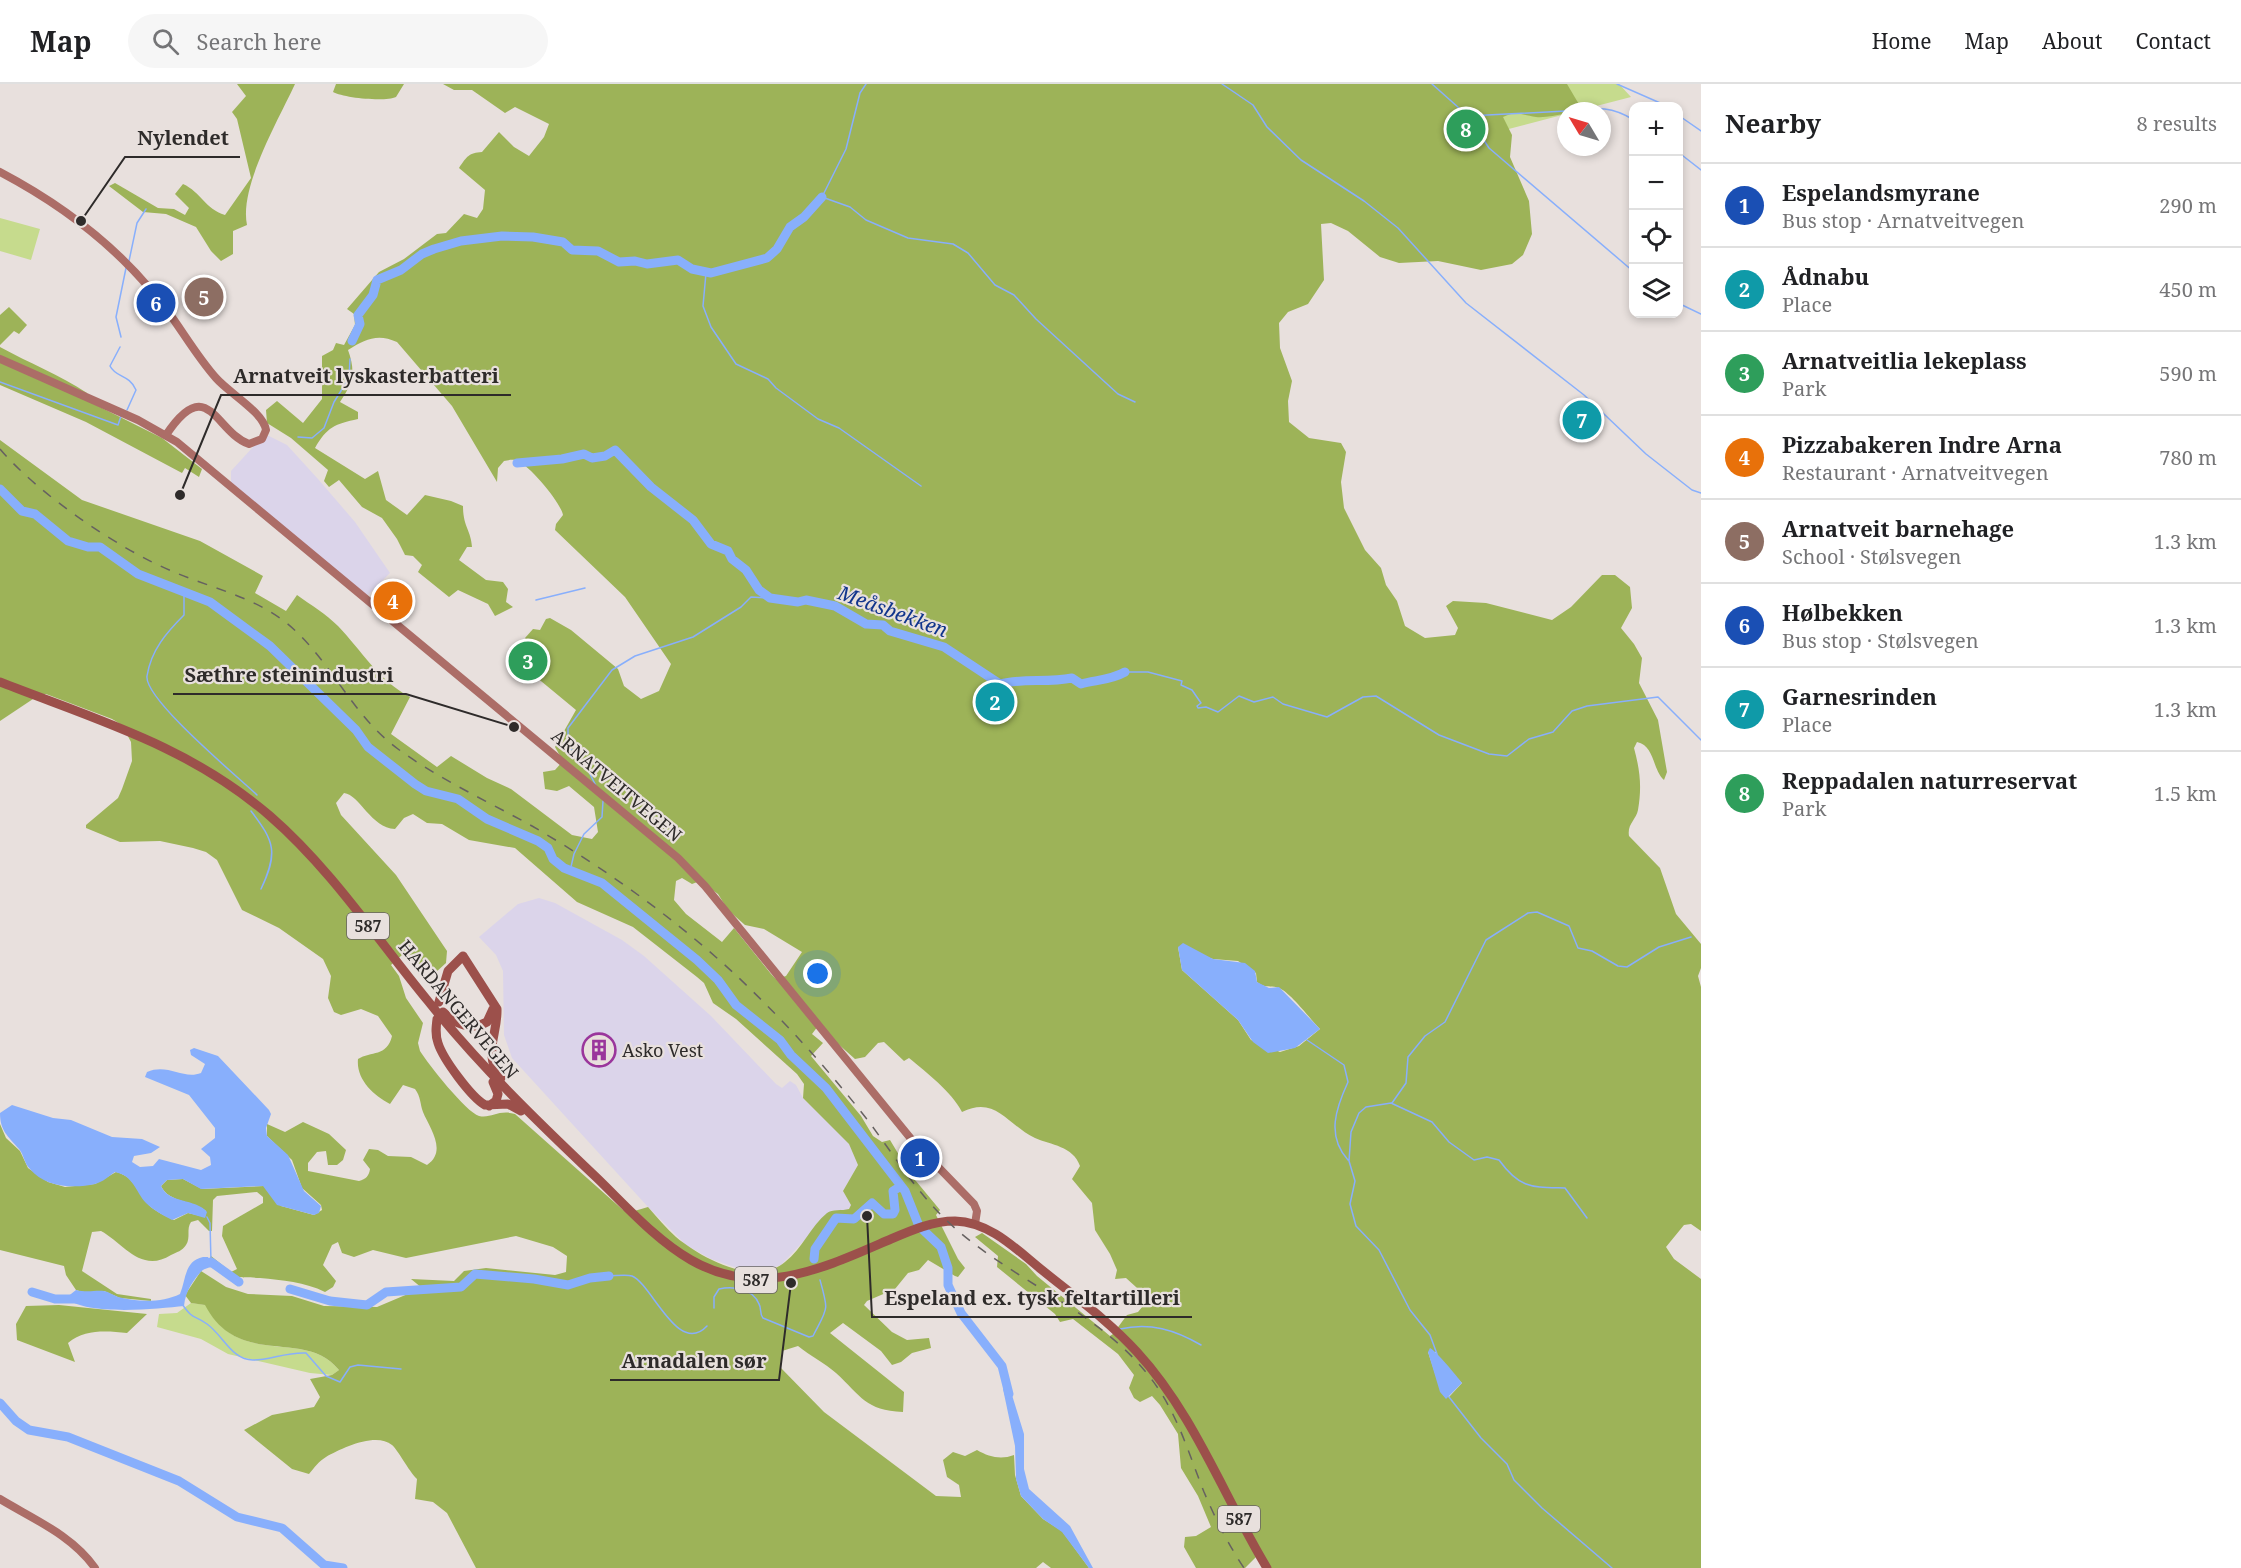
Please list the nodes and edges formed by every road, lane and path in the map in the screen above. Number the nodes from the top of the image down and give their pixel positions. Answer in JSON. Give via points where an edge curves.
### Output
{"nodes":[{"id":1,"x":0,"y":172,"type":"edge"},
{"id":2,"x":0,"y":359,"type":"edge"},
{"id":3,"x":166,"y":435,"type":"junction"},
{"id":4,"x":0,"y":682,"type":"edge"},
{"id":5,"x":388,"y":950,"type":"junction"},
{"id":6,"x":492,"y":1001,"type":"junction"},
{"id":7,"x":439,"y":1002,"type":"dead end"},
{"id":8,"x":437,"y":1019,"type":"dead end"},
{"id":9,"x":457,"y":1036,"type":"junction"},
{"id":10,"x":489,"y":1106,"type":"junction"},
{"id":11,"x":556,"y":1139,"type":"junction"},
{"id":12,"x":577,"y":1159,"type":"junction"},
{"id":13,"x":975,"y":1224,"type":"junction"},
{"id":14,"x":0,"y":1499,"type":"edge"},
{"id":15,"x":95,"y":1568,"type":"edge"},
{"id":16,"x":1268,"y":1568,"type":"edge"}],
"edges":[{"from":1,"to":3,"type":"main road","via":[[68,213],[121,258],[152,290],[218,380],[261,418],[266,430],[262,439],[249,444],[239,440],[212,411],[197,408],[182,414]]},
{"from":2,"to":3,"type":"main road","name":"ARNATVEITVEGEN"},
{"from":3,"to":13,"type":"main road","name":"ARNATVEITVEGEN","via":[[685,864],[916,1145],[974,1204]]},
{"from":4,"to":5,"type":"main road","name":"HARDANGERVEGEN","number":"587","via":[[136,732],[220,778],[271,817],[308,853]]},
{"from":5,"to":6,"type":"main road","number":"587","via":[[445,1015],[457,1023],[475,1026],[487,1022],[493,1011]]},
{"from":5,"to":9,"type":"main road","name":"HARDANGERVEGEN","number":"587"},
{"from":6,"to":7,"type":"main road","number":"587","via":[[463,956],[448,971]]},
{"from":6,"to":11,"type":"main road","number":"587","via":[[497,1015],[490,1048],[494,1068]]},
{"from":8,"to":10,"type":"main road","via":[[437,1041],[446,1059],[477,1098]]},
{"from":9,"to":10,"type":"main road","number":"587","via":[[498,1089],[496,1101]]},
{"from":9,"to":11,"type":"main road","name":"HARDANGERVEGEN","number":"587"},
{"from":10,"to":12,"type":"main road","number":"587","via":[[508,1104],[518,1108]]},
{"from":11,"to":12,"type":"main road","name":"HARDANGERVEGEN","number":"587"},
{"from":12,"to":13,"type":"main road","name":"HARDANGERVEGEN","number":"587","via":[[678,1252],[730,1276],[771,1280],[800,1275],[939,1222]]},
{"from":13,"to":16,"type":"main road","number":"587","via":[[1005,1241],[1135,1350],[1183,1416]]},
{"from":14,"to":15,"type":"main road","via":[[68,1539]]}]}
